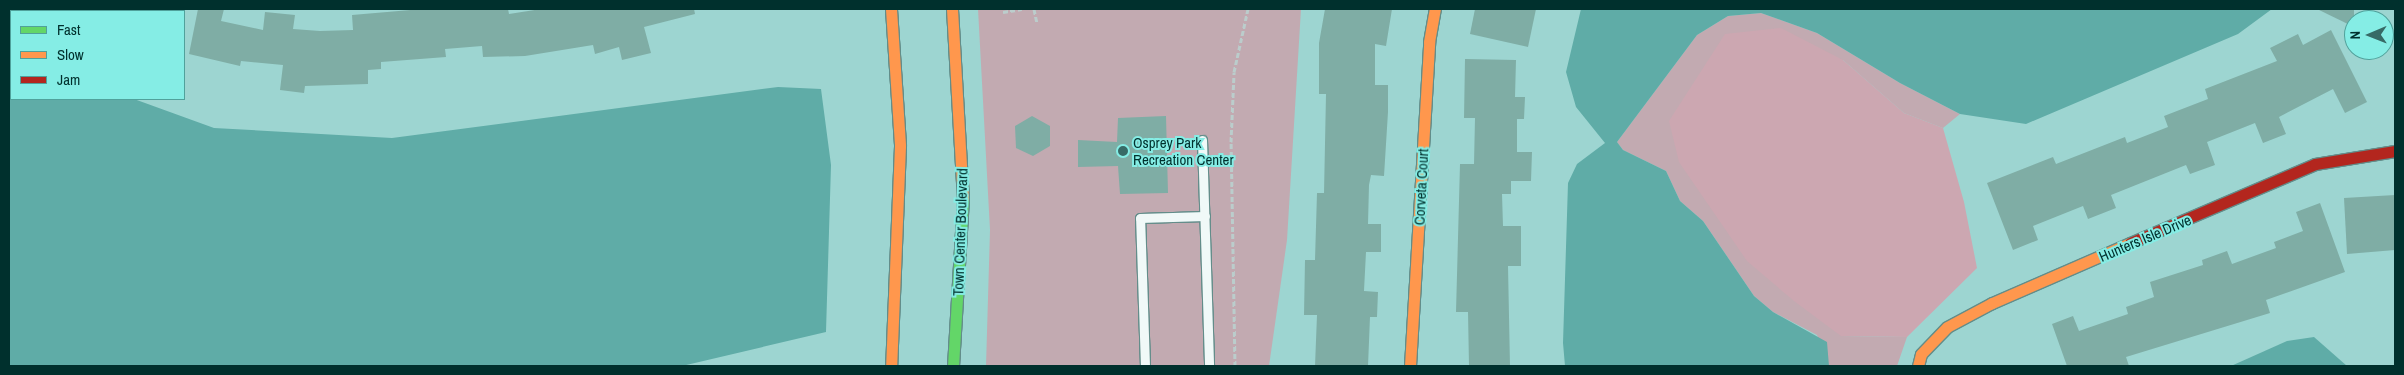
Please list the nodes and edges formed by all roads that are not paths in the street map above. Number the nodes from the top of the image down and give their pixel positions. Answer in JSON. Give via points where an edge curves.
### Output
{"nodes":[{"id":1,"x":891,"y":9,"type":"edge"},
{"id":2,"x":952,"y":9,"type":"edge"},
{"id":3,"x":1435,"y":9,"type":"edge"},
{"id":4,"x":1202,"y":140,"type":"dead end"},
{"id":5,"x":2395,"y":151,"type":"edge"},
{"id":6,"x":1205,"y":216,"type":"junction"},
{"id":7,"x":891,"y":366,"type":"edge"},
{"id":8,"x":953,"y":366,"type":"edge"},
{"id":9,"x":1145,"y":366,"type":"edge"},
{"id":10,"x":1209,"y":366,"type":"edge"},
{"id":11,"x":1410,"y":366,"type":"edge"},
{"id":12,"x":1918,"y":366,"type":"edge"}],
"edges":[{"from":1,"to":7,"type":"street","via":[[900,146]]},
{"from":2,"to":8,"type":"street","name":"Town Center Boulevard","via":[[964,180]]},
{"from":3,"to":11,"type":"street","name":"Corveta Court","via":[[1429,42]]},
{"from":4,"to":6,"type":"lane"},
{"from":5,"to":12,"type":"street","name":"Hunters Isle Drive","via":[[2315,164],[1992,303],[1946,327],[1921,354]]},
{"from":6,"to":9,"type":"lane","via":[[1140,218]]},
{"from":6,"to":10,"type":"lane"}]}
